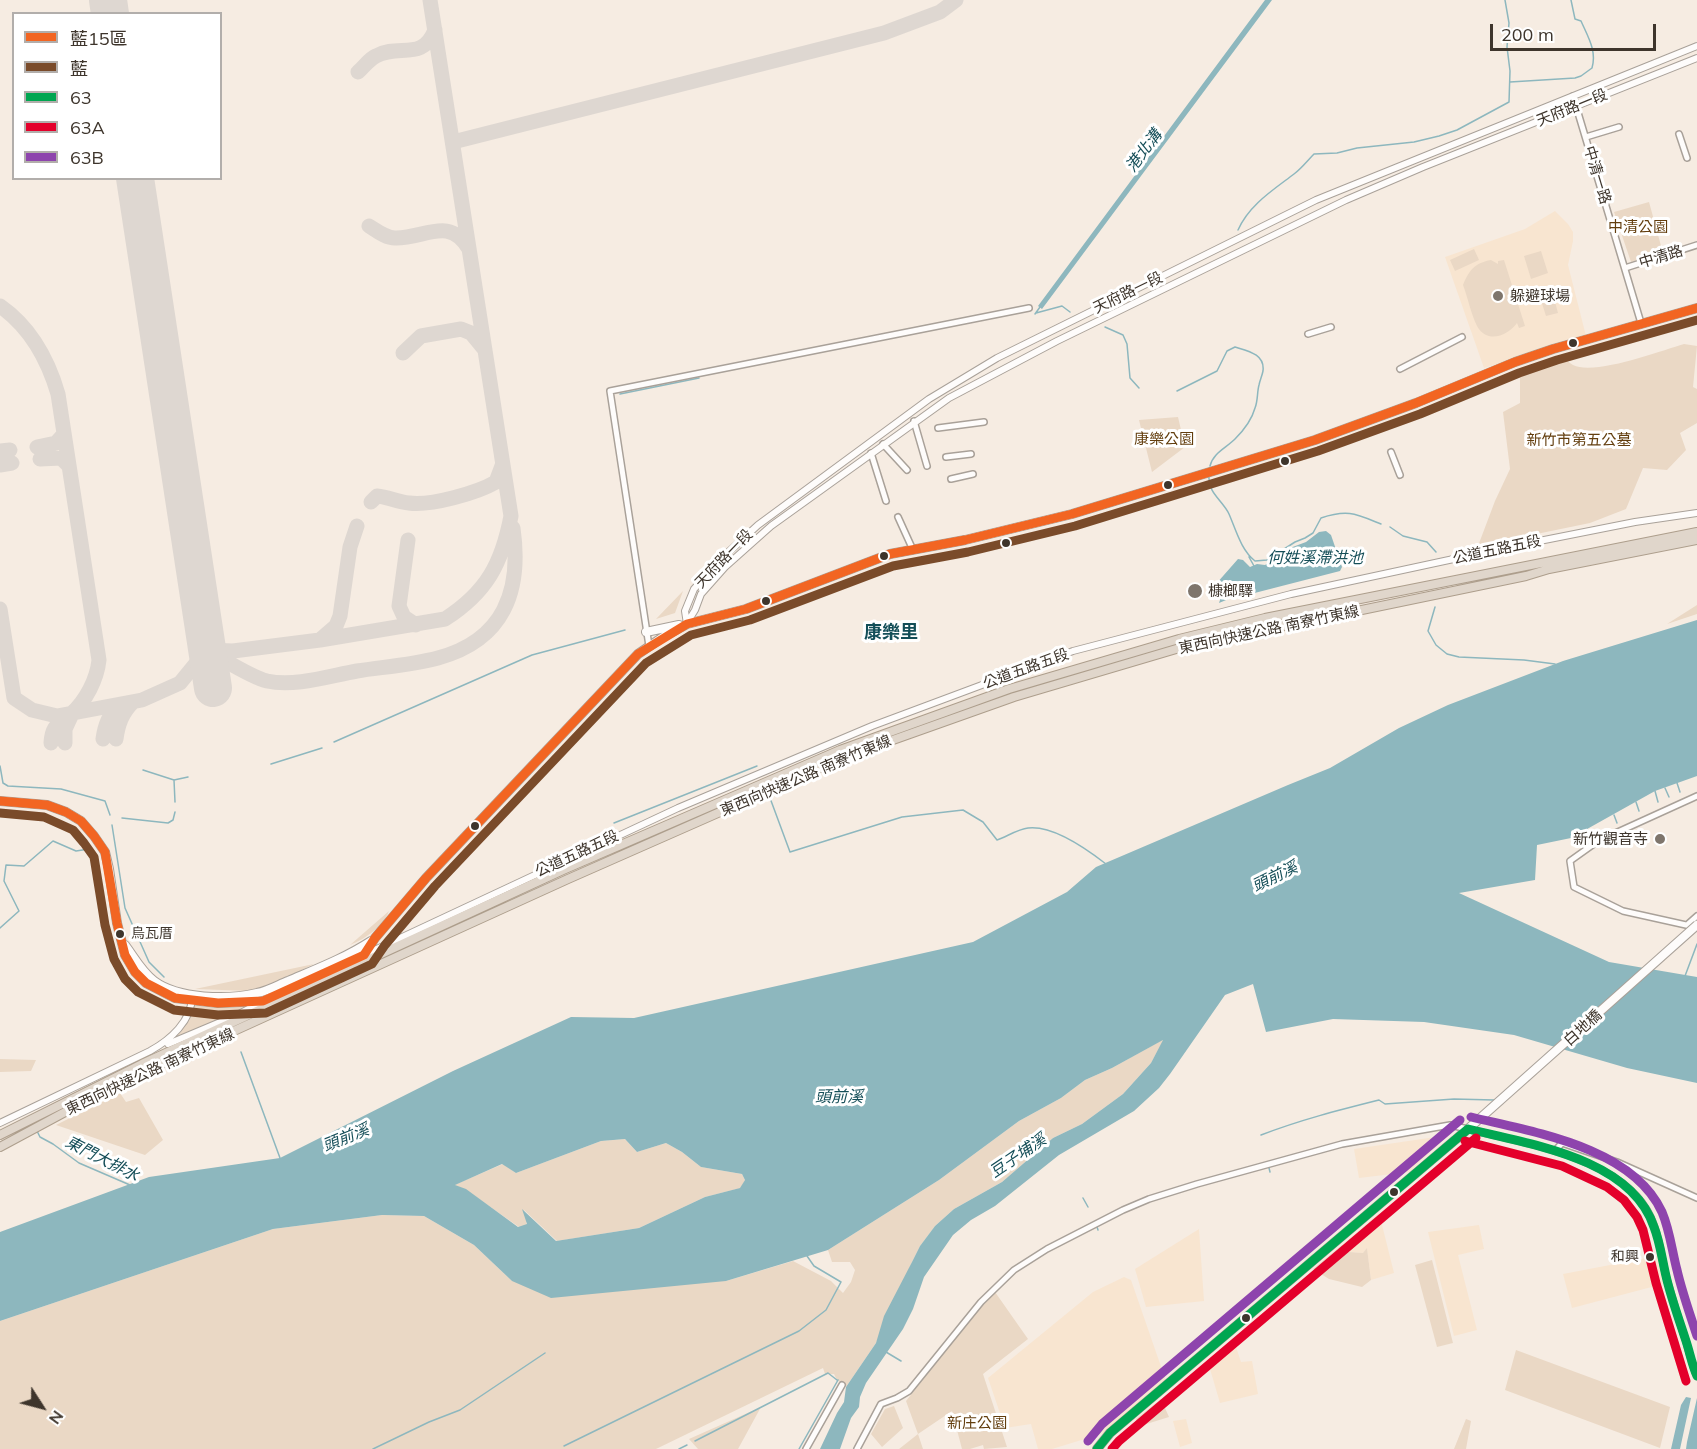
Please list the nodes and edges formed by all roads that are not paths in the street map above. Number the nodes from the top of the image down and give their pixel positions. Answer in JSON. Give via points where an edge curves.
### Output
{"nodes":[{"id":1,"x":1697,"y":46,"type":"edge"},
{"id":2,"x":1697,"y":58,"type":"edge"},
{"id":3,"x":1573,"y":96,"type":"junction"},
{"id":4,"x":1576,"y":106,"type":"junction"},
{"id":5,"x":1619,"y":127,"type":"dead end"},
{"id":6,"x":1679,"y":134,"type":"dead end"},
{"id":7,"x":1586,"y":137,"type":"junction"},
{"id":8,"x":1687,"y":158,"type":"dead end"},
{"id":9,"x":1697,"y":245,"type":"edge"},
{"id":10,"x":1625,"y":268,"type":"junction"},
{"id":11,"x":1029,"y":308,"type":"dead end"},
{"id":12,"x":1697,"y":308,"type":"edge"},
{"id":13,"x":1641,"y":323,"type":"junction"},
{"id":14,"x":1331,"y":327,"type":"dead end"},
{"id":15,"x":1308,"y":334,"type":"dead end"},
{"id":16,"x":1462,"y":337,"type":"dead end"},
{"id":17,"x":1400,"y":369,"type":"dead end"},
{"id":18,"x":914,"y":421,"type":"junction"},
{"id":19,"x":984,"y":422,"type":"dead end"},
{"id":20,"x":938,"y":428,"type":"dead end"},
{"id":21,"x":883,"y":444,"type":"junction"},
{"id":22,"x":1391,"y":452,"type":"dead end"},
{"id":23,"x":871,"y":453,"type":"junction"},
{"id":24,"x":971,"y":454,"type":"dead end"},
{"id":25,"x":946,"y":457,"type":"dead end"},
{"id":26,"x":927,"y":466,"type":"dead end"},
{"id":27,"x":907,"y":470,"type":"dead end"},
{"id":28,"x":973,"y":474,"type":"dead end"},
{"id":29,"x":1400,"y":475,"type":"dead end"},
{"id":30,"x":951,"y":479,"type":"dead end"},
{"id":31,"x":886,"y":501,"type":"dead end"},
{"id":32,"x":1697,"y":513,"type":"edge"},
{"id":33,"x":898,"y":517,"type":"dead end"},
{"id":34,"x":1697,"y":531,"type":"edge"},
{"id":35,"x":1697,"y":540,"type":"edge"},
{"id":36,"x":913,"y":550,"type":"junction"},
{"id":37,"x":1548,"y":565,"type":"junction"},
{"id":38,"x":687,"y":624,"type":"junction"},
{"id":39,"x":646,"y":632,"type":"junction"},
{"id":40,"x":650,"y":646,"type":"junction"},
{"id":41,"x":1697,"y":796,"type":"edge"},
{"id":42,"x":0,"y":801,"type":"edge"},
{"id":43,"x":1697,"y":916,"type":"edge"},
{"id":44,"x":1694,"y":926,"type":"edge"},
{"id":45,"x":375,"y":938,"type":"junction"},
{"id":46,"x":392,"y":940,"type":"junction"},
{"id":47,"x":364,"y":955,"type":"junction"},
{"id":48,"x":192,"y":998,"type":"junction"},
{"id":49,"x":263,"y":1001,"type":"junction"},
{"id":50,"x":150,"y":1052,"type":"junction"},
{"id":51,"x":144,"y":1068,"type":"junction"},
{"id":52,"x":0,"y":1123,"type":"edge"},
{"id":53,"x":1468,"y":1129,"type":"junction"},
{"id":54,"x":0,"y":1135,"type":"edge"},
{"id":55,"x":0,"y":1147,"type":"edge"},
{"id":56,"x":1555,"y":1151,"type":"junction"},
{"id":57,"x":1697,"y":1198,"type":"edge"},
{"id":58,"x":1696,"y":1374,"type":"edge"},
{"id":59,"x":842,"y":1385,"type":"dead end"},
{"id":60,"x":806,"y":1449,"type":"edge"},
{"id":61,"x":856,"y":1449,"type":"edge"},
{"id":62,"x":1097,"y":1449,"type":"edge"}],
"edges":[{"from":1,"to":3,"type":"street","name":"天府路一段"},
{"from":2,"to":4,"type":"street","name":"天府路一段"},
{"from":3,"to":4,"type":"street","name":"中清一路"},
{"from":3,"to":38,"type":"street","name":"天府路一段","via":[[1316,200],[987,364],[929,399],[753,530],[694,589],[686,611]]},
{"from":4,"to":7,"type":"street","name":"中清一路"},
{"from":4,"to":18,"type":"street","name":"天府路一段","via":[[1347,200],[1057,341]]},
{"from":5,"to":7,"type":"street"},
{"from":6,"to":8,"type":"street"},
{"from":7,"to":10,"type":"street","name":"中清一路"},
{"from":9,"to":10,"type":"street","name":"中清路"},
{"from":10,"to":13,"type":"street","name":"中清一路"},
{"from":11,"to":39,"type":"street","via":[[610,391]]},
{"from":12,"to":13,"type":"main road"},
{"from":13,"to":36,"type":"main road","via":[[1515,362],[1315,440],[1072,514]]},
{"from":14,"to":15,"type":"street"},
{"from":16,"to":17,"type":"street"},
{"from":18,"to":21,"type":"street","name":"天府路一段"},
{"from":18,"to":26,"type":"street"},
{"from":19,"to":20,"type":"street"},
{"from":21,"to":23,"type":"street","name":"天府路一段"},
{"from":21,"to":27,"type":"street"},
{"from":22,"to":29,"type":"street"},
{"from":23,"to":31,"type":"street"},
{"from":23,"to":38,"type":"street","name":"天府路一段","via":[[750,544],[701,594]]},
{"from":24,"to":25,"type":"street"},
{"from":28,"to":30,"type":"street"},
{"from":32,"to":46,"type":"street","name":"公道五路五段","via":[[1613,526],[1320,588],[1073,651],[872,726],[678,808]]},
{"from":33,"to":36,"type":"street"},
{"from":34,"to":37,"type":"highway","name":"東西向快速公路 南寮竹東線"},
{"from":35,"to":37,"type":"highway","name":"東西向快速公路 南寮竹東線"},
{"from":36,"to":38,"type":"main road","via":[[890,554],[746,609]]},
{"from":37,"to":51,"type":"highway","name":"東西向快速公路 南寮竹東線","via":[[1265,618],[1179,639],[988,697],[840,750],[616,847]]},
{"from":38,"to":39,"type":"main road"},
{"from":38,"to":40,"type":"main road"},
{"from":39,"to":40,"type":"street"},
{"from":40,"to":45,"type":"main road","via":[[489,810]]},
{"from":41,"to":44,"type":"street","via":[[1598,841],[1570,861],[1574,887],[1623,911]]},
{"from":42,"to":48,"type":"main road","via":[[47,805],[81,821],[105,852],[124,955],[146,983],[175,998]]},
{"from":43,"to":44,"type":"street"},
{"from":44,"to":53,"type":"main road","name":"白地橋","bridge":true},
{"from":45,"to":46,"type":"street"},
{"from":45,"to":47,"type":"main road"},
{"from":45,"to":48,"type":"main road","via":[[354,952],[259,993]]},
{"from":46,"to":47,"type":"street","name":"公道五路五段"},
{"from":47,"to":49,"type":"main road"},
{"from":48,"to":49,"type":"main road","via":[[218,1003]]},
{"from":48,"to":50,"type":"street","via":[[187,1015],[170,1040]]},
{"from":49,"to":50,"type":"street"},
{"from":50,"to":52,"type":"street"},
{"from":51,"to":54,"type":"highway","name":"東西向快速公路 南寮竹東線"},
{"from":51,"to":55,"type":"highway","name":"東西向快速公路 南寮竹東線"},
{"from":53,"to":56,"type":"street"},
{"from":53,"to":61,"type":"street","via":[[1450,1125],[1342,1144],[1149,1199],[1075,1234],[1014,1270],[995,1287],[909,1391],[881,1404]]},
{"from":53,"to":62,"type":"main road","name":"白地橋","via":[[1110,1433]]},
{"from":56,"to":57,"type":"street","via":[[1562,1143],[1617,1162]]},
{"from":56,"to":58,"type":"street","via":[[1616,1180],[1648,1211]]},
{"from":59,"to":60,"type":"street"}]}
